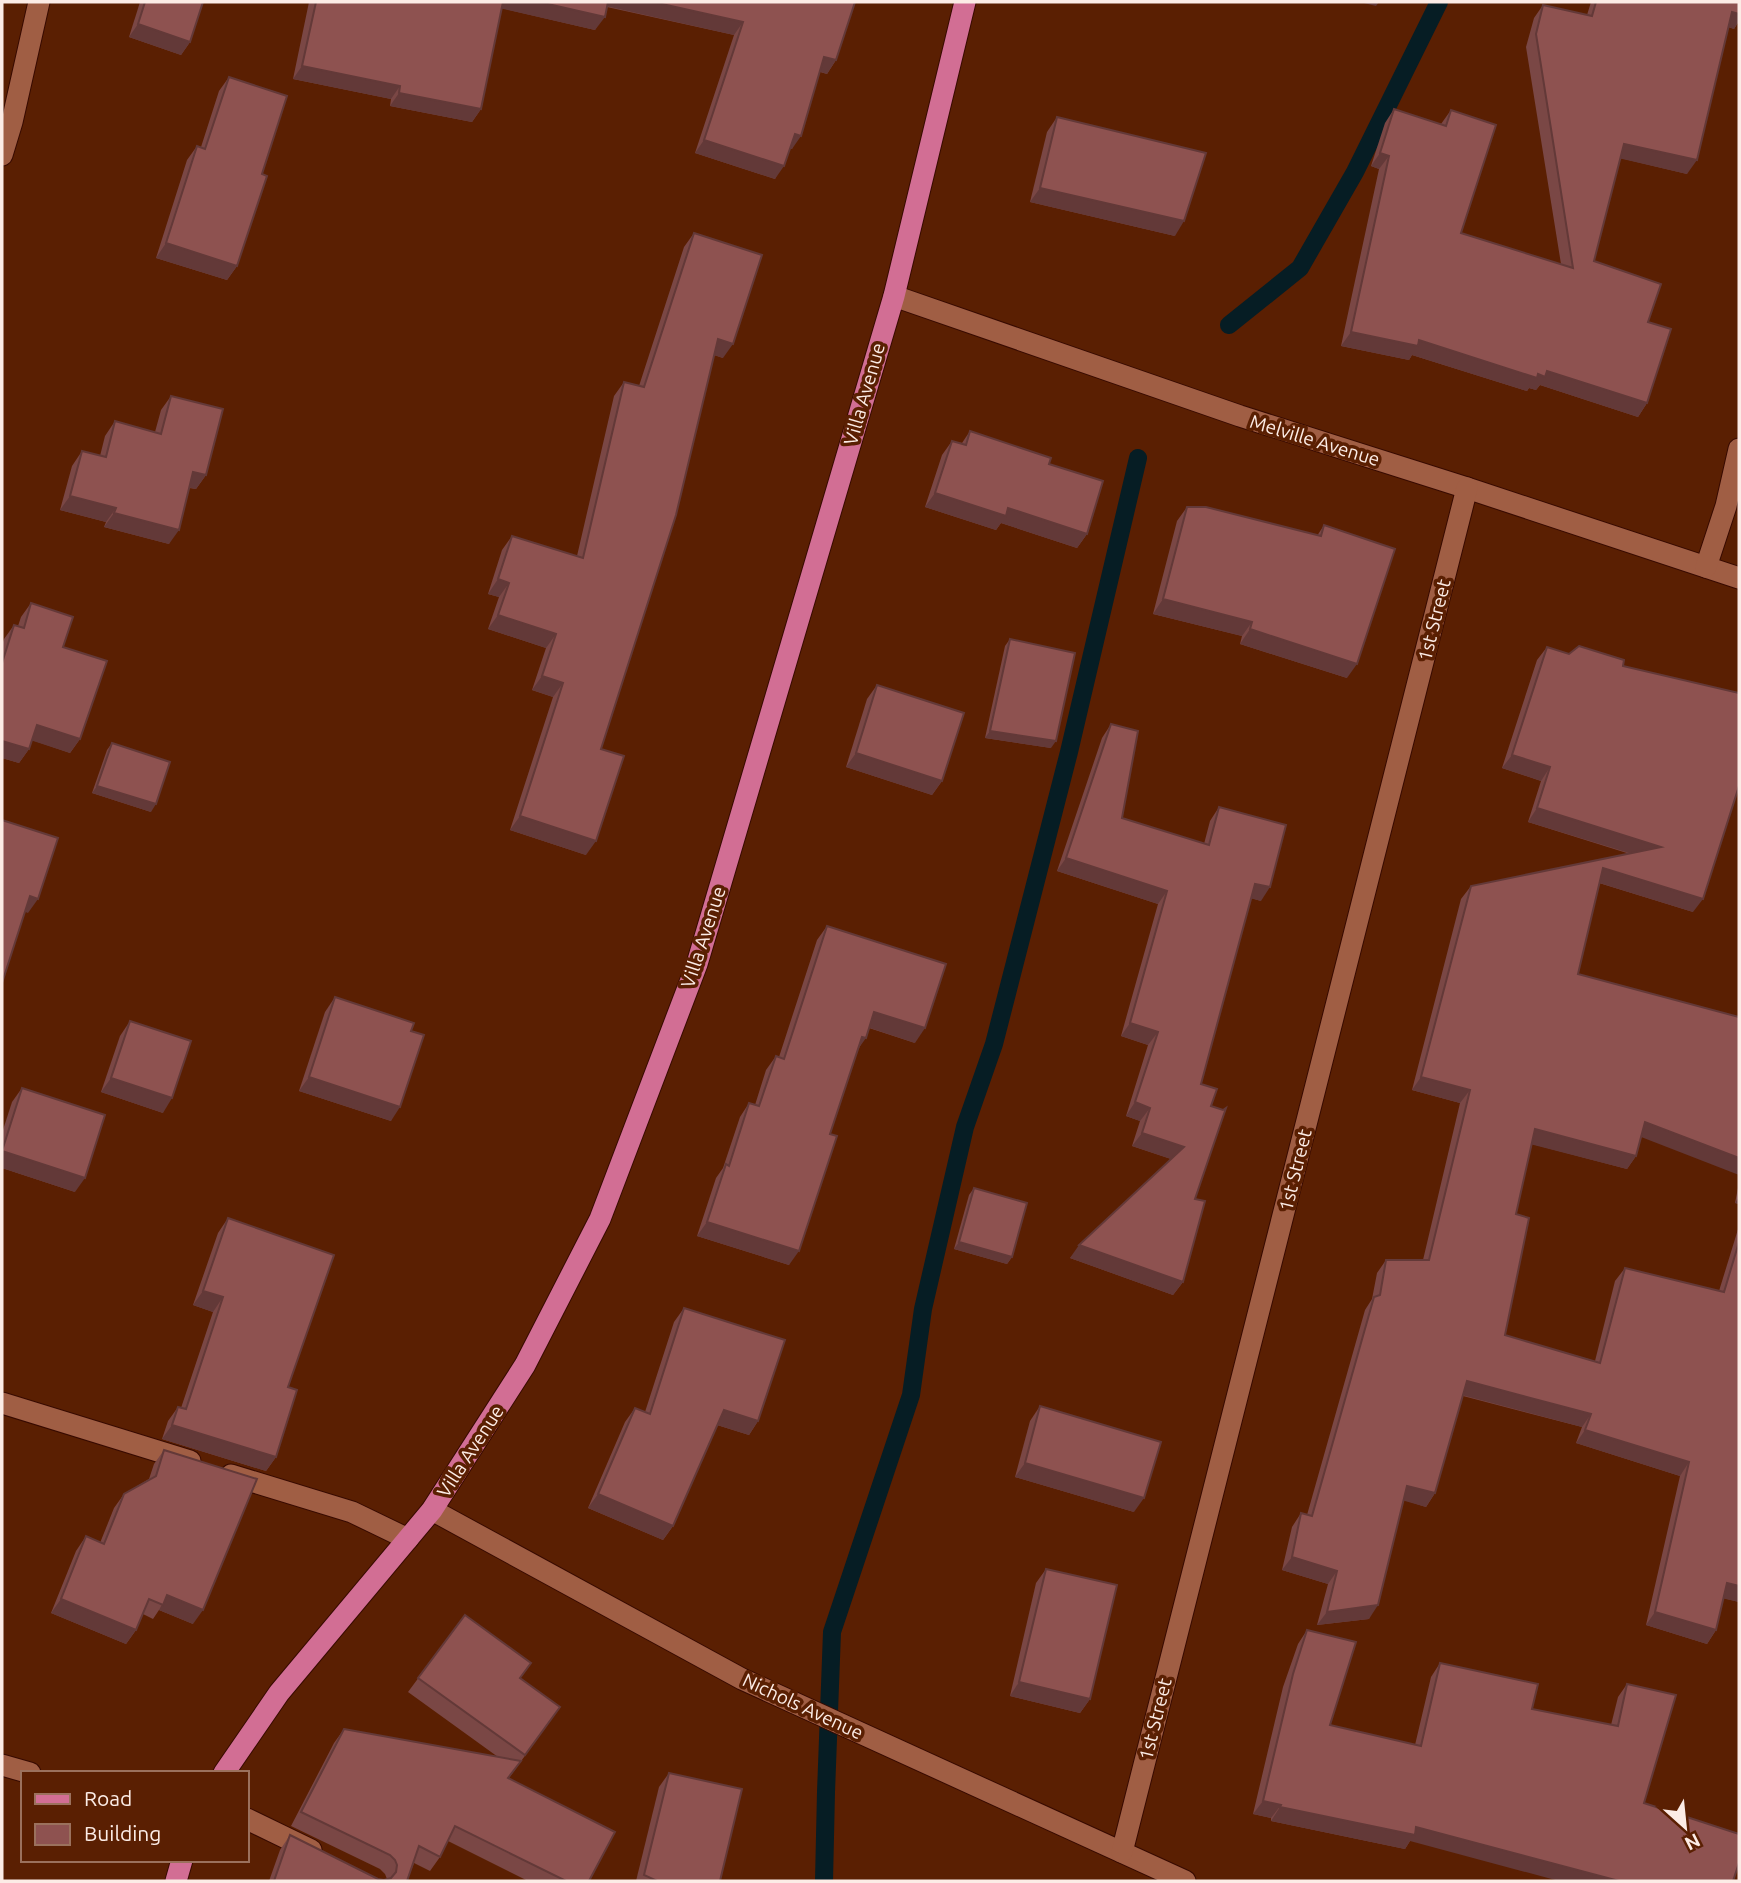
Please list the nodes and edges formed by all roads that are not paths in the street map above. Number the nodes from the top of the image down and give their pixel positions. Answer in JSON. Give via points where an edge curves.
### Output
{"nodes":[{"id":1,"x":39,"y":2,"type":"edge"},
{"id":2,"x":965,"y":2,"type":"edge"},
{"id":3,"x":2,"y":155,"type":"edge"},
{"id":4,"x":894,"y":296,"type":"junction"},
{"id":5,"x":1739,"y":449,"type":"edge"},
{"id":6,"x":1467,"y":488,"type":"junction"},
{"id":7,"x":1706,"y":567,"type":"junction"},
{"id":8,"x":1739,"y":578,"type":"edge"},
{"id":9,"x":2,"y":1403,"type":"edge"},
{"id":10,"x":432,"y":1510,"type":"junction"},
{"id":11,"x":408,"y":1539,"type":"junction"},
{"id":12,"x":2,"y":1765,"type":"edge"},
{"id":13,"x":23,"y":1771,"type":"edge"},
{"id":14,"x":226,"y":1771,"type":"edge"},
{"id":15,"x":248,"y":1819,"type":"edge"},
{"id":16,"x":1122,"y":1852,"type":"junction"},
{"id":17,"x":335,"y":1861,"type":"edge"},
{"id":18,"x":181,"y":1862,"type":"edge"},
{"id":19,"x":176,"y":1881,"type":"edge"},
{"id":20,"x":1185,"y":1881,"type":"edge"}],
"edges":[{"from":1,"to":3,"type":"street"},
{"from":2,"to":4,"type":"main road","name":"Villa Avenue"},
{"from":4,"to":6,"type":"street","name":"Melville Avenue","via":[[1240,416]]},
{"from":4,"to":10,"type":"main road","name":"Villa Avenue","via":[[697,964],[605,1206],[525,1365]]},
{"from":5,"to":7,"type":"street"},
{"from":6,"to":7,"type":"street","name":"Melville Avenue"},
{"from":6,"to":16,"type":"street","name":"1st Street"},
{"from":7,"to":8,"type":"street","name":"Melville Avenue"},
{"from":9,"to":11,"type":"street","via":[[352,1512]]},
{"from":10,"to":11,"type":"main road","name":"Villa Avenue"},
{"from":10,"to":16,"type":"street","name":"Nichols Avenue","via":[[742,1679]]},
{"from":11,"to":14,"type":"main road","name":"Villa Avenue","via":[[279,1693]]},
{"from":12,"to":13,"type":"street"},
{"from":15,"to":17,"type":"street"},
{"from":16,"to":20,"type":"street","name":"Nichols Avenue"},
{"from":18,"to":19,"type":"main road"}]}
